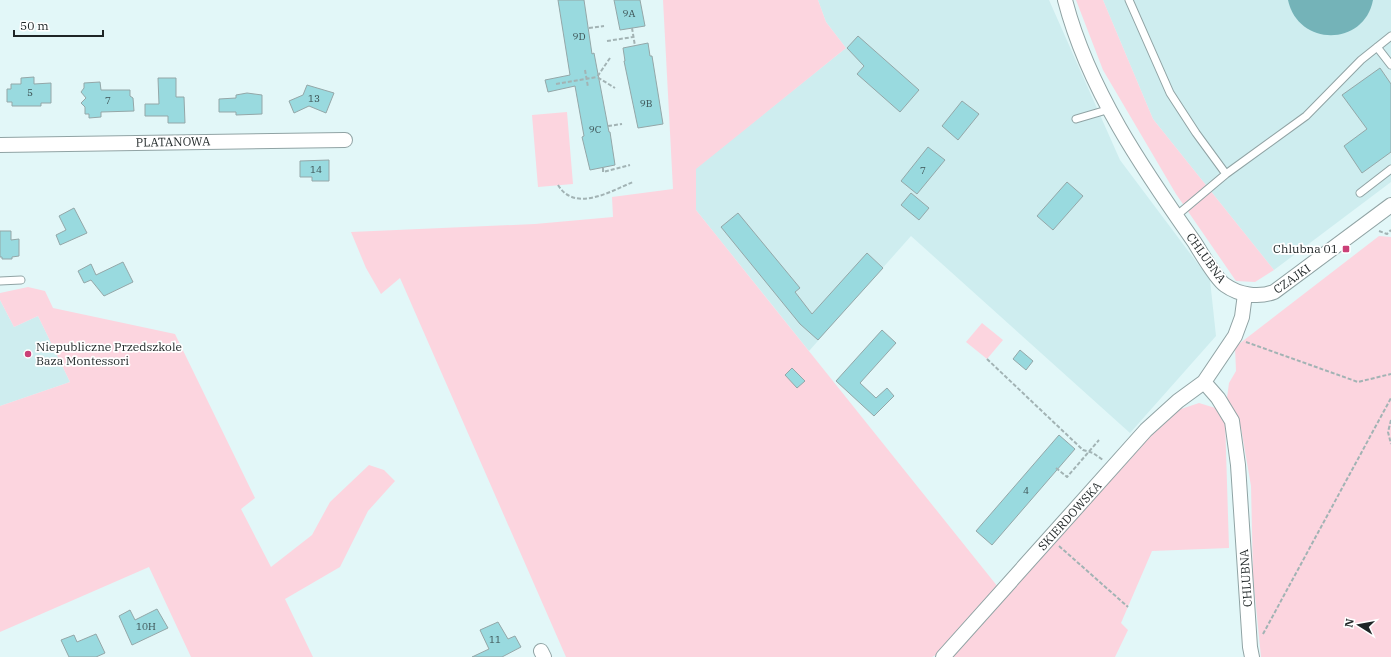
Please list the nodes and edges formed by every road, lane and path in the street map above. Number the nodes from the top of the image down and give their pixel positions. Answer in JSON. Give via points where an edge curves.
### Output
{"nodes":[{"id":1,"x":1065,"y":0,"type":"edge"},
{"id":2,"x":1129,"y":0,"type":"edge"},
{"id":3,"x":604,"y":26,"type":"dead end"},
{"id":4,"x":589,"y":28,"type":"dead end"},
{"id":5,"x":632,"y":28,"type":"dead end"},
{"id":6,"x":1391,"y":36,"type":"edge"},
{"id":7,"x":633,"y":37,"type":"junction"},
{"id":8,"x":606,"y":41,"type":"dead end"},
{"id":9,"x":635,"y":46,"type":"dead end"},
{"id":10,"x":1377,"y":47,"type":"junction"},
{"id":11,"x":610,"y":58,"type":"dead end"},
{"id":12,"x":1391,"y":65,"type":"edge"},
{"id":13,"x":585,"y":70,"type":"dead end"},
{"id":14,"x":597,"y":77,"type":"junction"},
{"id":15,"x":586,"y":79,"type":"junction"},
{"id":16,"x":556,"y":84,"type":"dead end"},
{"id":17,"x":588,"y":87,"type":"dead end"},
{"id":18,"x":615,"y":88,"type":"dead end"},
{"id":19,"x":1110,"y":109,"type":"junction"},
{"id":20,"x":1076,"y":119,"type":"dead end"},
{"id":21,"x":622,"y":124,"type":"dead end"},
{"id":22,"x":608,"y":126,"type":"dead end"},
{"id":23,"x":345,"y":140,"type":"dead end"},
{"id":24,"x":0,"y":146,"type":"edge"},
{"id":25,"x":630,"y":165,"type":"dead end"},
{"id":26,"x":603,"y":168,"type":"dead end"},
{"id":27,"x":1391,"y":170,"type":"edge"},
{"id":28,"x":1226,"y":174,"type":"junction"},
{"id":29,"x":633,"y":182,"type":"dead end"},
{"id":30,"x":558,"y":185,"type":"dead end"},
{"id":31,"x":1360,"y":193,"type":"dead end"},
{"id":32,"x":1388,"y":212,"type":"edge"},
{"id":33,"x":1176,"y":216,"type":"junction"},
{"id":34,"x":21,"y":280,"type":"dead end"},
{"id":35,"x":0,"y":281,"type":"edge"},
{"id":36,"x":1245,"y":294,"type":"junction"},
{"id":37,"x":1246,"y":342,"type":"dead end"},
{"id":38,"x":987,"y":359,"type":"dead end"},
{"id":39,"x":1391,"y":374,"type":"edge"},
{"id":40,"x":1204,"y":382,"type":"junction"},
{"id":41,"x":1391,"y":398,"type":"edge"},
{"id":42,"x":1391,"y":420,"type":"edge"},
{"id":43,"x":1099,"y":440,"type":"dead end"},
{"id":44,"x":1391,"y":444,"type":"edge"},
{"id":45,"x":1089,"y":452,"type":"junction"},
{"id":46,"x":1056,"y":468,"type":"dead end"},
{"id":47,"x":1113,"y":468,"type":"junction"},
{"id":48,"x":1050,"y":538,"type":"junction"},
{"id":49,"x":1128,"y":607,"type":"dead end"},
{"id":50,"x":1261,"y":637,"type":"dead end"},
{"id":51,"x":943,"y":657,"type":"edge"},
{"id":52,"x":1252,"y":657,"type":"edge"}],
"edges":[{"from":1,"to":19,"type":"street","name":"CHLUBNA","via":[[1087,63]]},
{"from":2,"to":28,"type":"lane","via":[[1170,94]]},
{"from":3,"to":4,"type":"path"},
{"from":5,"to":7,"type":"path"},
{"from":6,"to":10,"type":"lane"},
{"from":7,"to":8,"type":"path"},
{"from":7,"to":9,"type":"path"},
{"from":10,"to":12,"type":"lane"},
{"from":10,"to":28,"type":"lane","via":[[1306,116]]},
{"from":11,"to":14,"type":"path"},
{"from":13,"to":15,"type":"path"},
{"from":14,"to":15,"type":"path"},
{"from":14,"to":18,"type":"path"},
{"from":15,"to":16,"type":"path"},
{"from":15,"to":17,"type":"path"},
{"from":19,"to":20,"type":"lane"},
{"from":19,"to":33,"type":"street","name":"CHLUBNA"},
{"from":21,"to":22,"type":"path"},
{"from":23,"to":24,"type":"street","name":"PLATANOWA"},
{"from":25,"to":26,"type":"path","via":[[603,172]]},
{"from":27,"to":31,"type":"lane"},
{"from":28,"to":33,"type":"lane"},
{"from":29,"to":30,"type":"path","via":[[596,198],[575,198],[562,192]]},
{"from":32,"to":36,"type":"street","name":"CZAJKI","via":[[1274,292],[1258,296]]},
{"from":33,"to":36,"type":"street","name":"CHLUBNA","via":[[1222,283]]},
{"from":34,"to":35,"type":"lane"},
{"from":36,"to":40,"type":"street","via":[[1242,318],[1235,336]]},
{"from":37,"to":39,"type":"path","via":[[1358,382]]},
{"from":38,"to":45,"type":"path","via":[[1083,450]]},
{"from":40,"to":47,"type":"street","name":"SKIERDOWSKA","via":[[1146,430]]},
{"from":40,"to":52,"type":"street","name":"CHLUBNA","via":[[1218,398],[1232,421],[1238,465]]},
{"from":41,"to":50,"type":"path"},
{"from":42,"to":44,"type":"path","via":[[1388,432]]},
{"from":43,"to":45,"type":"path"},
{"from":45,"to":46,"type":"path","via":[[1068,477]]},
{"from":45,"to":47,"type":"path"},
{"from":47,"to":48,"type":"street","name":"SKIERDOWSKA"},
{"from":48,"to":49,"type":"path"},
{"from":48,"to":51,"type":"street","name":"SKIERDOWSKA"}]}
